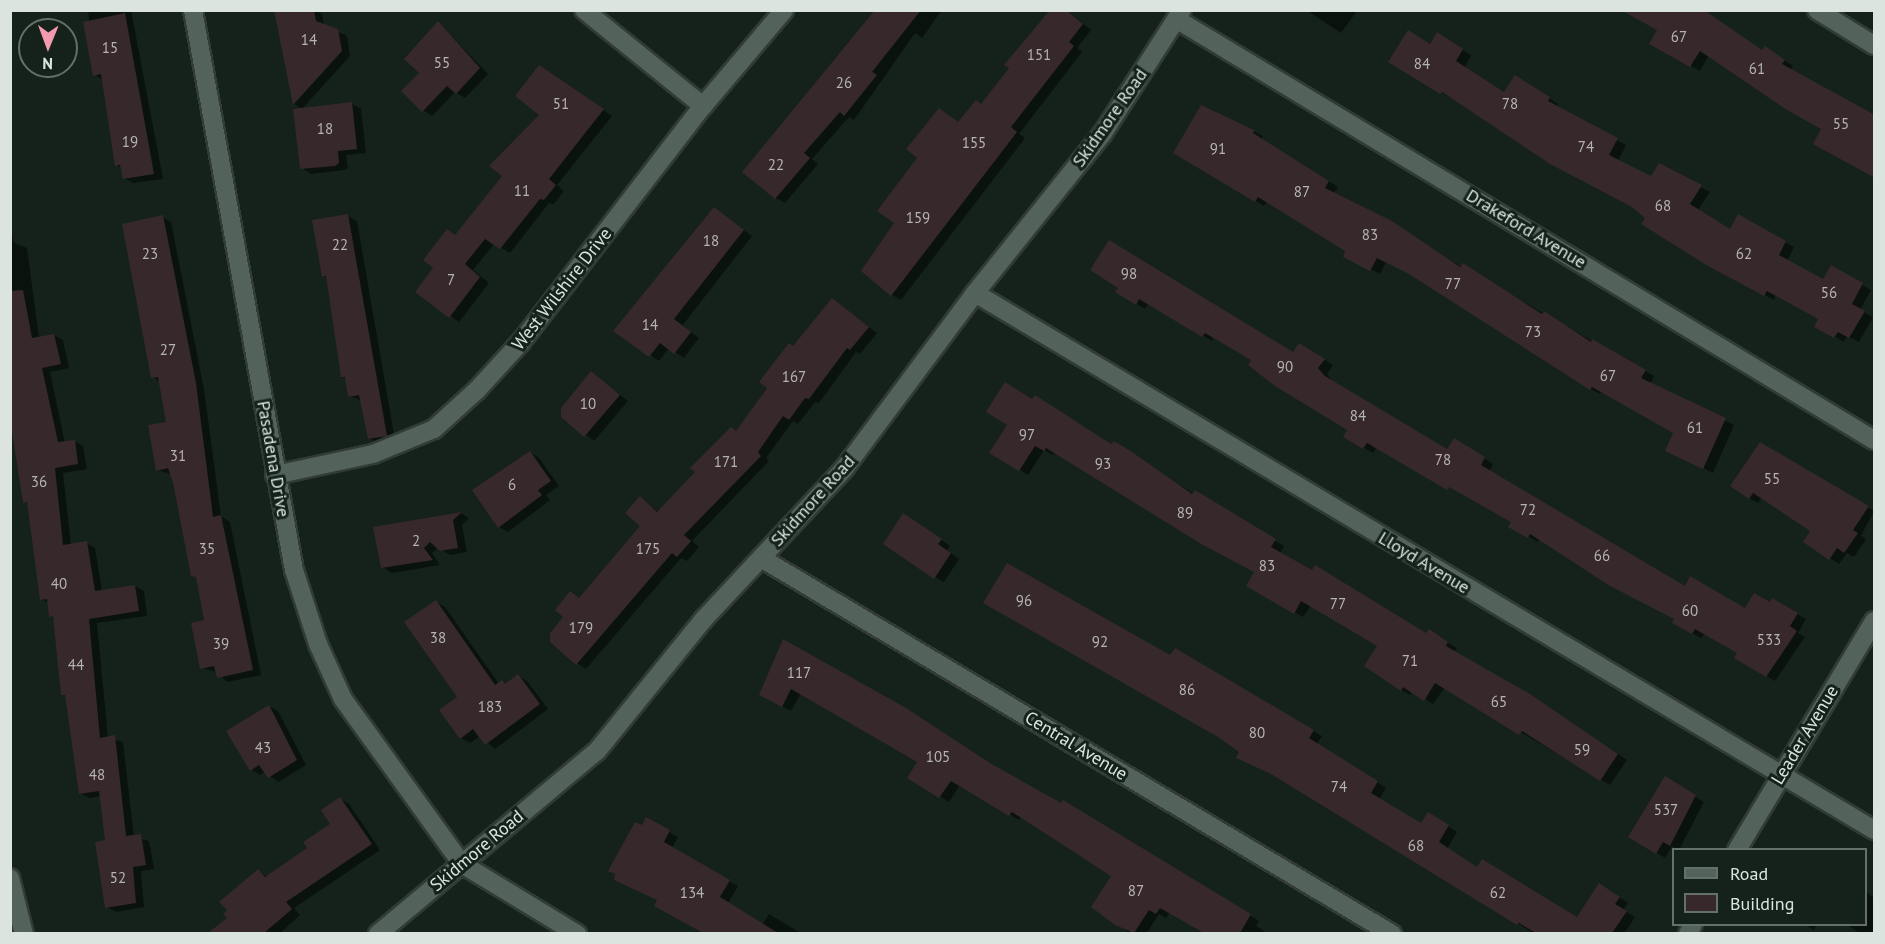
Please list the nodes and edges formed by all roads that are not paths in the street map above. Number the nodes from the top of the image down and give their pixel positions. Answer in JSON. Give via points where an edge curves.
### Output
{"nodes":[{"id":1,"x":193,"y":10,"type":"edge"},
{"id":2,"x":584,"y":10,"type":"edge"},
{"id":3,"x":784,"y":10,"type":"edge"},
{"id":4,"x":1817,"y":10,"type":"edge"},
{"id":5,"x":1179,"y":15,"type":"edge"},
{"id":6,"x":1875,"y":45,"type":"edge"},
{"id":7,"x":703,"y":106,"type":"junction"},
{"id":8,"x":975,"y":293,"type":"junction"},
{"id":9,"x":1875,"y":440,"type":"edge"},
{"id":10,"x":275,"y":475,"type":"junction"},
{"id":11,"x":761,"y":558,"type":"junction"},
{"id":12,"x":1875,"y":621,"type":"edge"},
{"id":13,"x":1781,"y":775,"type":"junction"},
{"id":14,"x":1875,"y":830,"type":"edge"},
{"id":15,"x":1738,"y":848,"type":"edge"},
{"id":16,"x":462,"y":864,"type":"junction"},
{"id":17,"x":10,"y":878,"type":"edge"},
{"id":18,"x":24,"y":933,"type":"edge"},
{"id":19,"x":378,"y":933,"type":"edge"},
{"id":20,"x":577,"y":933,"type":"edge"},
{"id":21,"x":1392,"y":933,"type":"edge"}],
"edges":[{"from":1,"to":10,"type":"street","name":"Pasadena Drive"},
{"from":2,"to":7,"type":"street"},
{"from":3,"to":7,"type":"street","name":"West Wilshire Drive"},
{"from":4,"to":6,"type":"street"},
{"from":5,"to":8,"type":"street","name":"Skidmore Road","via":[[1103,133]]},
{"from":5,"to":9,"type":"street","name":"Drakeford Avenue"},
{"from":7,"to":10,"type":"street","name":"West Wilshire Drive","via":[[521,342],[434,429],[373,454]]},
{"from":8,"to":11,"type":"street","name":"Skidmore Road","via":[[844,469]]},
{"from":8,"to":13,"type":"street","name":"Lloyd Avenue"},
{"from":10,"to":16,"type":"street","name":"Pasadena Drive","via":[[294,570],[318,644],[343,699]]},
{"from":11,"to":16,"type":"street","name":"Skidmore Road","via":[[703,620],[597,751]]},
{"from":11,"to":21,"type":"street","name":"Central Avenue"},
{"from":12,"to":13,"type":"street","name":"Leader Avenue"},
{"from":13,"to":14,"type":"street","name":"Lloyd Avenue"},
{"from":13,"to":15,"type":"street","name":"Leader Avenue"},
{"from":16,"to":19,"type":"street","name":"Skidmore Road"},
{"from":16,"to":20,"type":"street"},
{"from":17,"to":18,"type":"street"}]}
